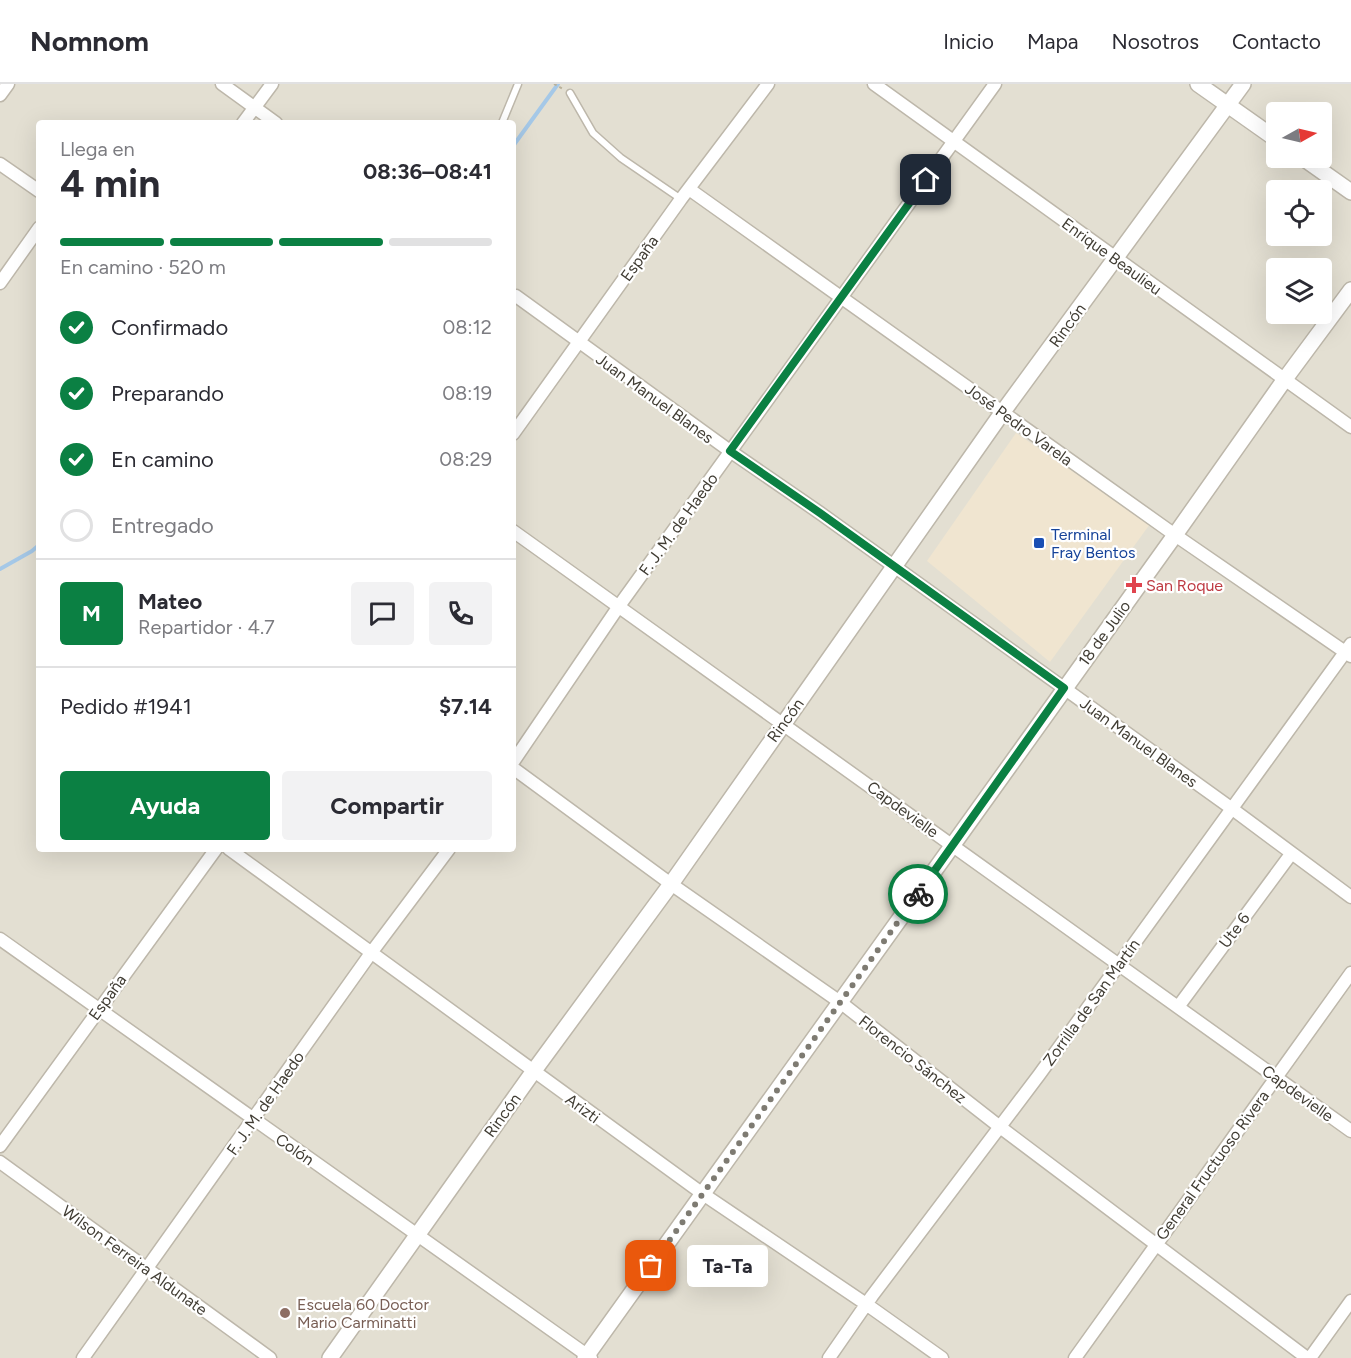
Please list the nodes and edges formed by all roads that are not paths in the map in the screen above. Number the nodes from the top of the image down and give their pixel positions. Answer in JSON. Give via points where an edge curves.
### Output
{"nodes":[{"id":1,"x":8,"y":84,"type":"edge"},
{"id":2,"x":222,"y":84,"type":"edge"},
{"id":3,"x":272,"y":84,"type":"edge"},
{"id":4,"x":518,"y":84,"type":"edge"},
{"id":5,"x":768,"y":84,"type":"edge"},
{"id":6,"x":874,"y":84,"type":"edge"},
{"id":7,"x":995,"y":84,"type":"edge"},
{"id":8,"x":1198,"y":84,"type":"edge"},
{"id":9,"x":1243,"y":84,"type":"edge"},
{"id":10,"x":570,"y":93,"type":"dead end"},
{"id":11,"x":0,"y":95,"type":"edge"},
{"id":12,"x":1228,"y":105,"type":"junction"},
{"id":13,"x":254,"y":107,"type":"junction"},
{"id":14,"x":245,"y":120,"type":"edge"},
{"id":15,"x":272,"y":120,"type":"edge"},
{"id":16,"x":503,"y":120,"type":"edge"},
{"id":17,"x":1266,"y":132,"type":"edge"},
{"id":18,"x":954,"y":141,"type":"junction"},
{"id":19,"x":0,"y":164,"type":"edge"},
{"id":20,"x":1317,"y":168,"type":"edge"},
{"id":21,"x":36,"y":189,"type":"edge"},
{"id":22,"x":1351,"y":192,"type":"edge"},
{"id":23,"x":685,"y":194,"type":"junction"},
{"id":24,"x":36,"y":232,"type":"edge"},
{"id":25,"x":1116,"y":259,"type":"junction"},
{"id":26,"x":0,"y":283,"type":"edge"},
{"id":27,"x":1351,"y":290,"type":"edge"},
{"id":28,"x":516,"y":296,"type":"dead end"},
{"id":29,"x":843,"y":297,"type":"junction"},
{"id":30,"x":578,"y":342,"type":"junction"},
{"id":31,"x":1285,"y":379,"type":"junction"},
{"id":32,"x":1002,"y":413,"type":"junction"},
{"id":33,"x":1351,"y":427,"type":"edge"},
{"id":34,"x":516,"y":430,"type":"edge"},
{"id":35,"x":730,"y":451,"type":"junction"},
{"id":36,"x":516,"y":533,"type":"edge"},
{"id":37,"x":1175,"y":535,"type":"junction"},
{"id":38,"x":894,"y":567,"type":"junction"},
{"id":39,"x":619,"y":606,"type":"junction"},
{"id":40,"x":1349,"y":651,"type":"edge"},
{"id":41,"x":1064,"y":688,"type":"junction"},
{"id":42,"x":784,"y":723,"type":"junction"},
{"id":43,"x":516,"y":758,"type":"edge"},
{"id":44,"x":516,"y":770,"type":"edge"},
{"id":45,"x":1231,"y":808,"type":"junction"},
{"id":46,"x":954,"y":845,"type":"junction"},
{"id":47,"x":214,"y":852,"type":"edge"},
{"id":48,"x":233,"y":852,"type":"edge"},
{"id":49,"x":447,"y":852,"type":"edge"},
{"id":50,"x":1291,"y":854,"type":"junction"},
{"id":51,"x":671,"y":884,"type":"junction"},
{"id":52,"x":1351,"y":897,"type":"edge"},
{"id":53,"x":0,"y":939,"type":"edge"},
{"id":54,"x":371,"y":953,"type":"junction"},
{"id":55,"x":1119,"y":964,"type":"junction"},
{"id":56,"x":1351,"y":973,"type":"edge"},
{"id":57,"x":840,"y":1002,"type":"junction"},
{"id":58,"x":1178,"y":1007,"type":"junction"},
{"id":59,"x":99,"y":1009,"type":"junction"},
{"id":60,"x":533,"y":1072,"type":"junction"},
{"id":61,"x":1276,"y":1077,"type":"junction"},
{"id":62,"x":253,"y":1120,"type":"junction"},
{"id":63,"x":1000,"y":1127,"type":"junction"},
{"id":64,"x":1351,"y":1131,"type":"edge"},
{"id":65,"x":0,"y":1146,"type":"edge"},
{"id":66,"x":0,"y":1162,"type":"edge"},
{"id":67,"x":703,"y":1194,"type":"junction"},
{"id":68,"x":416,"y":1235,"type":"junction"},
{"id":69,"x":1156,"y":1244,"type":"junction"},
{"id":70,"x":146,"y":1269,"type":"junction"},
{"id":71,"x":1351,"y":1301,"type":"edge"},
{"id":72,"x":866,"y":1304,"type":"junction"},
{"id":73,"x":587,"y":1357,"type":"edge"},
{"id":74,"x":83,"y":1358,"type":"edge"},
{"id":75,"x":270,"y":1358,"type":"edge"},
{"id":76,"x":330,"y":1358,"type":"edge"},
{"id":77,"x":829,"y":1358,"type":"edge"},
{"id":78,"x":942,"y":1358,"type":"edge"},
{"id":79,"x":1075,"y":1358,"type":"edge"},
{"id":80,"x":1308,"y":1358,"type":"edge"}],
"edges":[{"from":1,"to":11,"type":"street"},
{"from":2,"to":13,"type":"street"},
{"from":3,"to":13,"type":"street"},
{"from":4,"to":16,"type":"lane"},
{"from":5,"to":23,"type":"street","name":"España"},
{"from":6,"to":18,"type":"street","name":"Enrique Beaulieu"},
{"from":7,"to":18,"type":"street","name":"F. J. M. de Haedo"},
{"from":8,"to":12,"type":"street"},
{"from":9,"to":12,"type":"street","name":"Rincón"},
{"from":10,"to":23,"type":"lane","via":[[593,133],[621,158]]},
{"from":12,"to":17,"type":"street"},
{"from":12,"to":25,"type":"street","name":"Rincón"},
{"from":13,"to":14,"type":"street"},
{"from":13,"to":15,"type":"street"},
{"from":18,"to":25,"type":"street","name":"Enrique Beaulieu"},
{"from":18,"to":29,"type":"street","name":"F. J. M. de Haedo"},
{"from":19,"to":21,"type":"street"},
{"from":20,"to":22,"type":"street"},
{"from":23,"to":29,"type":"street","name":"José Pedro Varela"},
{"from":23,"to":30,"type":"street","name":"España"},
{"from":24,"to":26,"type":"street"},
{"from":25,"to":31,"type":"street","name":"Enrique Beaulieu"},
{"from":25,"to":32,"type":"street","name":"Rincón"},
{"from":27,"to":31,"type":"street","name":"18 de Julio"},
{"from":28,"to":30,"type":"street","name":"Juan Manuel Blanes"},
{"from":29,"to":32,"type":"street","name":"José Pedro Varela"},
{"from":29,"to":35,"type":"street","name":"F. J. M. de Haedo"},
{"from":30,"to":34,"type":"street","name":"España"},
{"from":30,"to":35,"type":"street","name":"Juan Manuel Blanes"},
{"from":31,"to":33,"type":"street","name":"Enrique Beaulieu"},
{"from":31,"to":37,"type":"street","name":"18 de Julio"},
{"from":32,"to":37,"type":"street","name":"José Pedro Varela"},
{"from":32,"to":38,"type":"street","name":"Rincón"},
{"from":35,"to":38,"type":"street","name":"Juan Manuel Blanes"},
{"from":35,"to":39,"type":"street","name":"F. J. M. de Haedo"},
{"from":36,"to":39,"type":"street","name":"Capdevielle"},
{"from":37,"to":40,"type":"street","name":"José Pedro Varela"},
{"from":37,"to":41,"type":"street","name":"18 de Julio"},
{"from":38,"to":41,"type":"street","name":"Juan Manuel Blanes"},
{"from":38,"to":42,"type":"street","name":"Rincón"},
{"from":39,"to":42,"type":"street","name":"Capdevielle"},
{"from":39,"to":43,"type":"street","name":"F. J. M. de Haedo"},
{"from":40,"to":45,"type":"street","name":"Zorrilla de San Martín"},
{"from":41,"to":45,"type":"street","name":"Juan Manuel Blanes"},
{"from":41,"to":46,"type":"street","name":"18 de Julio"},
{"from":42,"to":46,"type":"street","name":"Capdevielle"},
{"from":42,"to":51,"type":"street","name":"Rincón"},
{"from":44,"to":51,"type":"street","name":"Florencio Sánchez"},
{"from":45,"to":50,"type":"street","name":"Juan Manuel Blanes"},
{"from":45,"to":55,"type":"street","name":"Zorrilla de San Martín"},
{"from":46,"to":55,"type":"street","name":"Capdevielle"},
{"from":46,"to":57,"type":"street","name":"18 de Julio"},
{"from":47,"to":59,"type":"street","name":"España"},
{"from":48,"to":54,"type":"street","name":"Arizti"},
{"from":49,"to":54,"type":"street","name":"F. J. M. de Haedo"},
{"from":50,"to":52,"type":"street","name":"Juan Manuel Blanes"},
{"from":50,"to":58,"type":"street","name":"Ute 6"},
{"from":51,"to":57,"type":"street","name":"Florencio Sánchez"},
{"from":51,"to":60,"type":"street","name":"Rincón"},
{"from":53,"to":59,"type":"street","name":"Colón"},
{"from":54,"to":60,"type":"street","name":"Arizti"},
{"from":54,"to":62,"type":"street","name":"F. J. M. de Haedo"},
{"from":55,"to":58,"type":"street","name":"Capdevielle"},
{"from":55,"to":63,"type":"street","name":"Zorrilla de San Martín"},
{"from":56,"to":61,"type":"street","name":"General Fructuoso Rivera"},
{"from":57,"to":63,"type":"street","name":"Florencio Sánchez"},
{"from":57,"to":67,"type":"street","name":"18 de Julio"},
{"from":58,"to":61,"type":"street","name":"Capdevielle"},
{"from":59,"to":62,"type":"street","name":"Colón"},
{"from":59,"to":65,"type":"street","name":"España"},
{"from":60,"to":67,"type":"street","name":"Arizti"},
{"from":60,"to":68,"type":"street","name":"Rincón"},
{"from":61,"to":64,"type":"street","name":"Capdevielle"},
{"from":61,"to":69,"type":"street","name":"General Fructuoso Rivera"},
{"from":62,"to":68,"type":"street","name":"Colón"},
{"from":62,"to":70,"type":"street","name":"F. J. M. de Haedo"},
{"from":63,"to":69,"type":"street","name":"Florencio Sánchez"},
{"from":63,"to":72,"type":"street","name":"Zorrilla de San Martín"},
{"from":66,"to":70,"type":"street","name":"Wilson Ferreira Aldunate"},
{"from":67,"to":72,"type":"street","name":"Arizti"},
{"from":67,"to":73,"type":"street","name":"18 de Julio"},
{"from":68,"to":73,"type":"street","name":"Colón"},
{"from":68,"to":76,"type":"street","name":"Rincón"},
{"from":69,"to":79,"type":"street","name":"General Fructuoso Rivera"},
{"from":69,"to":80,"type":"street","name":"Florencio Sánchez"},
{"from":70,"to":74,"type":"street","name":"F. J. M. de Haedo"},
{"from":70,"to":75,"type":"street","name":"Wilson Ferreira Aldunate"},
{"from":71,"to":80,"type":"street"},
{"from":72,"to":77,"type":"street","name":"Zorrilla de San Martín"},
{"from":72,"to":78,"type":"street","name":"Arizti"}]}
